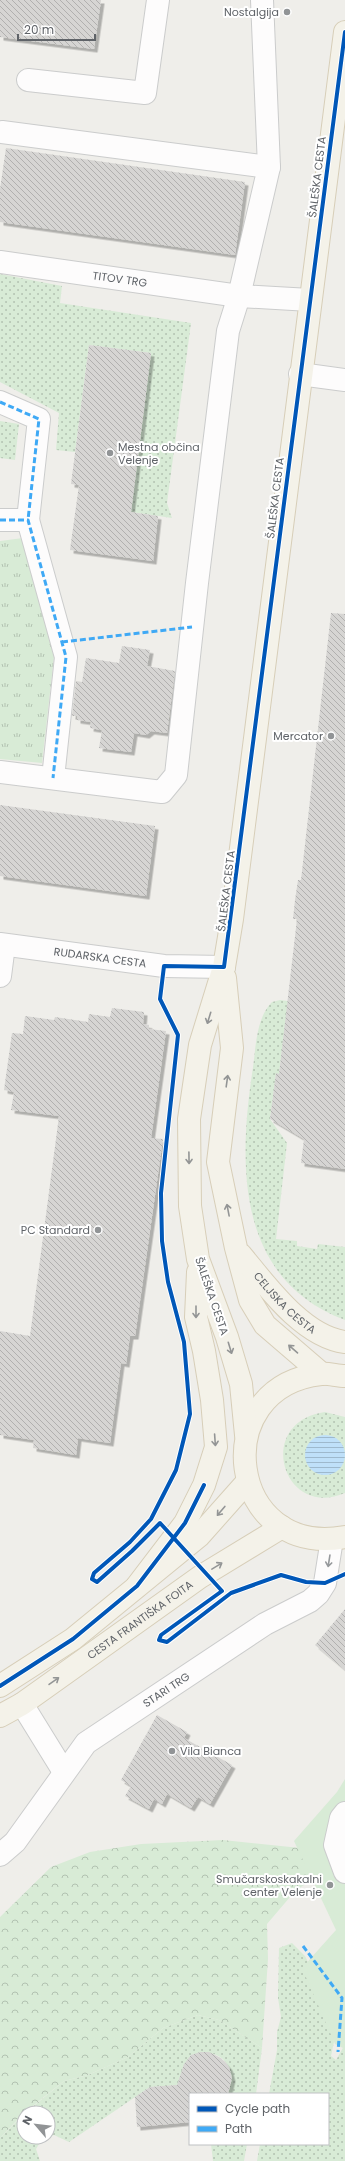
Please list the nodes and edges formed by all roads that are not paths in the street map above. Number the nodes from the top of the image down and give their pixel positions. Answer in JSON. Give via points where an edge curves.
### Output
{"nodes":[{"id":1,"x":158,"y":0,"type":"edge"},
{"id":2,"x":262,"y":0,"type":"edge"},
{"id":3,"x":345,"y":32,"type":"edge"},
{"id":4,"x":28,"y":80,"type":"dead end"},
{"id":5,"x":2,"y":132,"type":"dead end"},
{"id":6,"x":269,"y":167,"type":"junction"},
{"id":7,"x":0,"y":262,"type":"edge"},
{"id":8,"x":239,"y":296,"type":"junction"},
{"id":9,"x":310,"y":300,"type":"junction"},
{"id":10,"x":300,"y":374,"type":"junction"},
{"id":11,"x":345,"y":380,"type":"edge"},
{"id":12,"x":0,"y":402,"type":"edge"},
{"id":13,"x":0,"y":520,"type":"edge"},
{"id":14,"x":28,"y":520,"type":"junction"},
{"id":15,"x":0,"y":772,"type":"edge"},
{"id":16,"x":53,"y":778,"type":"junction"},
{"id":17,"x":2,"y":945,"type":"edge"},
{"id":18,"x":224,"y":967,"type":"junction"},
{"id":19,"x":0,"y":976,"type":"edge"},
{"id":20,"x":236,"y":1248,"type":"junction"},
{"id":21,"x":198,"y":1259,"type":"junction"},
{"id":22,"x":345,"y":1342,"type":"edge"},
{"id":23,"x":322,"y":1374,"type":"junction"},
{"id":24,"x":345,"y":1376,"type":"edge"},
{"id":25,"x":246,"y":1435,"type":"junction"},
{"id":26,"x":247,"y":1482,"type":"junction"},
{"id":27,"x":282,"y":1527,"type":"junction"},
{"id":28,"x":338,"y":1538,"type":"edge"},
{"id":29,"x":137,"y":1586,"type":"junction"},
{"id":30,"x":0,"y":1686,"type":"edge"},
{"id":31,"x":22,"y":1704,"type":"junction"},
{"id":32,"x":0,"y":1716,"type":"edge"},
{"id":33,"x":64,"y":1772,"type":"junction"},
{"id":34,"x":345,"y":1813,"type":"edge"},
{"id":35,"x":0,"y":1855,"type":"edge"},
{"id":36,"x":345,"y":1872,"type":"edge"}],
"edges":[{"from":1,"to":4,"type":"street","via":[[144,93]]},
{"from":2,"to":6,"type":"street"},
{"from":3,"to":9,"type":"main road","name":"ŠALEŠKA CESTA"},
{"from":5,"to":6,"type":"street"},
{"from":6,"to":8,"type":"street"},
{"from":7,"to":8,"type":"street","name":"TITOV TRG"},
{"from":8,"to":9,"type":"street","name":"TITOV TRG"},
{"from":8,"to":16,"type":"street","via":[[228,331],[176,775],[162,792]]},
{"from":9,"to":10,"type":"main road","name":"ŠALEŠKA CESTA"},
{"from":10,"to":11,"type":"street"},
{"from":10,"to":18,"type":"main road","name":"ŠALEŠKA CESTA"},
{"from":12,"to":14,"type":"street","via":[[39,419]]},
{"from":13,"to":14,"type":"street"},
{"from":14,"to":16,"type":"street","via":[[66,657]]},
{"from":15,"to":16,"type":"street"},
{"from":17,"to":18,"type":"street","name":"RUDARSKA CESTA","via":[[164,966]]},
{"from":17,"to":19,"type":"street"},
{"from":20,"to":18,"type":"main road","name":"ŠALEŠKA CESTA","one_way":true,"via":[[218,1162],[232,1048]]},
{"from":18,"to":21,"type":"main road","name":"ŠALEŠKA CESTA","one_way":true,"via":[[200,1045],[189,1119],[190,1206]]},
{"from":20,"to":22,"type":"main road","name":"CELJSKA CESTA","via":[[282,1304],[307,1327]]},
{"from":23,"to":20,"type":"main road","name":"ŠALEŠKA CESTA","one_way":true,"via":[[265,1325],[250,1300]]},
{"from":21,"to":25,"type":"main road","name":"ŠALEŠKA CESTA","one_way":true,"via":[[227,1337],[241,1384]]},
{"from":21,"to":29,"type":"main road","one_way":true,"via":[[196,1317],[212,1400],[216,1447],[204,1485],[185,1523]]},
{"from":23,"to":24,"type":"main road"},
{"from":23,"to":25,"type":"main road","via":[[297,1379],[274,1392],[257,1411]]},
{"from":25,"to":26,"type":"main road","via":[[244,1459]]},
{"from":26,"to":27,"type":"main road","via":[[267,1515]]},
{"from":26,"to":29,"type":"main road","one_way":true,"via":[[199,1536]]},
{"from":27,"to":28,"type":"main road","via":[[309,1537]]},
{"from":31,"to":27,"type":"main road","name":"CESTA FRANTIŠKA FOITA","one_way":true,"via":[[200,1577]]},
{"from":28,"to":33,"type":"street","name":"STARI TRG","one_way":true,"via":[[325,1583],[310,1601],[266,1624],[86,1743]]},
{"from":29,"to":30,"type":"main road","via":[[73,1639]]},
{"from":31,"to":32,"type":"main road","name":"CESTA FRANTIŠKA FOITA"},
{"from":31,"to":33,"type":"street"},
{"from":33,"to":35,"type":"street","name":"STARI TRG","via":[[15,1842]]},
{"from":34,"to":36,"type":"street","via":[[341,1818],[335,1845]]}]}
